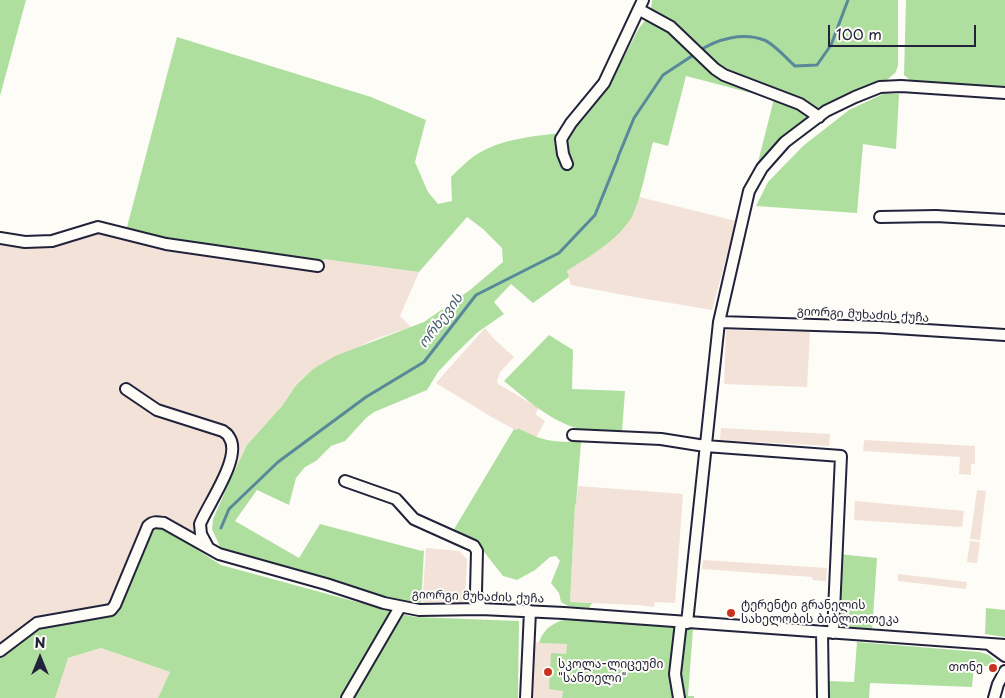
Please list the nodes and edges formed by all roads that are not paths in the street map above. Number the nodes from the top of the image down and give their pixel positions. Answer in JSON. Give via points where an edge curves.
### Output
{"nodes":[{"id":1,"x":644,"y":0,"type":"edge"},
{"id":2,"x":640,"y":10,"type":"junction"},
{"id":3,"x":1005,"y":93,"type":"edge"},
{"id":4,"x":819,"y":117,"type":"junction"},
{"id":5,"x":567,"y":164,"type":"dead end"},
{"id":6,"x":880,"y":217,"type":"dead end"},
{"id":7,"x":1005,"y":220,"type":"edge"},
{"id":8,"x":0,"y":238,"type":"edge"},
{"id":9,"x":318,"y":266,"type":"dead end"},
{"id":10,"x":719,"y":322,"type":"junction"},
{"id":11,"x":1005,"y":335,"type":"edge"},
{"id":12,"x":126,"y":389,"type":"dead end"},
{"id":13,"x":573,"y":435,"type":"dead end"},
{"id":14,"x":705,"y":446,"type":"junction"},
{"id":15,"x":345,"y":481,"type":"dead end"},
{"id":16,"x":208,"y":547,"type":"junction"},
{"id":17,"x":400,"y":607,"type":"junction"},
{"id":18,"x":481,"y":609,"type":"junction"},
{"id":19,"x":530,"y":611,"type":"junction"},
{"id":20,"x":684,"y":622,"type":"junction"},
{"id":21,"x":822,"y":632,"type":"junction"},
{"id":22,"x":833,"y":633,"type":"junction"},
{"id":23,"x":990,"y":644,"type":"junction"},
{"id":24,"x":1005,"y":646,"type":"edge"},
{"id":25,"x":0,"y":651,"type":"edge"},
{"id":26,"x":1005,"y":656,"type":"edge"},
{"id":27,"x":1005,"y":671,"type":"edge"},
{"id":28,"x":1005,"y":684,"type":"edge"},
{"id":29,"x":995,"y":695,"type":"edge"},
{"id":30,"x":347,"y":698,"type":"edge"},
{"id":31,"x":526,"y":698,"type":"edge"},
{"id":32,"x":679,"y":698,"type":"edge"},
{"id":33,"x":823,"y":698,"type":"edge"}],
"edges":[{"from":1,"to":2,"type":"street"},
{"from":2,"to":4,"type":"street","via":[[671,27],[724,75],[800,104]]},
{"from":2,"to":5,"type":"street","via":[[604,83],[561,139]]},
{"from":3,"to":4,"type":"street","via":[[901,86],[880,88],[855,97]]},
{"from":4,"to":10,"type":"street","via":[[785,142],[762,168],[749,191]]},
{"from":6,"to":7,"type":"street"},
{"from":8,"to":9,"type":"street","via":[[25,242],[52,240],[98,227],[166,244]]},
{"from":10,"to":11,"type":"street","name":"გიორგი მუხაძის ქუჩა"},
{"from":10,"to":14,"type":"street"},
{"from":12,"to":16,"type":"street","via":[[157,410],[223,431],[230,437],[230,465],[200,524]]},
{"from":13,"to":14,"type":"street","via":[[661,439]]},
{"from":14,"to":20,"type":"street"},
{"from":14,"to":22,"type":"street","via":[[841,456]]},
{"from":15,"to":18,"type":"street","via":[[396,499],[414,518],[474,546],[477,551],[476,592]]},
{"from":16,"to":17,"type":"street","name":"გიორგი მუხაძის ქუჩა","via":[[220,554]]},
{"from":16,"to":25,"type":"street","name":"გიორგი მუხაძის ქუჩა","via":[[164,523],[151,523],[111,610],[37,623]]},
{"from":17,"to":18,"type":"street","name":"გიორგი მუხაძის ქუჩა","via":[[419,610]]},
{"from":17,"to":30,"type":"street"},
{"from":18,"to":19,"type":"street","name":"გიორგი მუხაძის ქუჩა"},
{"from":19,"to":20,"type":"street","name":"გიორგი მუხაძის ქუჩა"},
{"from":19,"to":31,"type":"street"},
{"from":20,"to":21,"type":"street","name":"გიორგი მუხაძის ქუჩა"},
{"from":20,"to":32,"type":"street","via":[[675,674]]},
{"from":21,"to":22,"type":"street","name":"გიორგი მუხაძის ქუჩა"},
{"from":21,"to":33,"type":"street"},
{"from":22,"to":23,"type":"street","name":"გიორგი მუხაძის ქუჩა"},
{"from":23,"to":24,"type":"street","name":"გიორგი მუხაძის ქუჩა"},
{"from":23,"to":26,"type":"street"},
{"from":27,"to":29,"type":"street"},
{"from":28,"to":29,"type":"street"}]}
